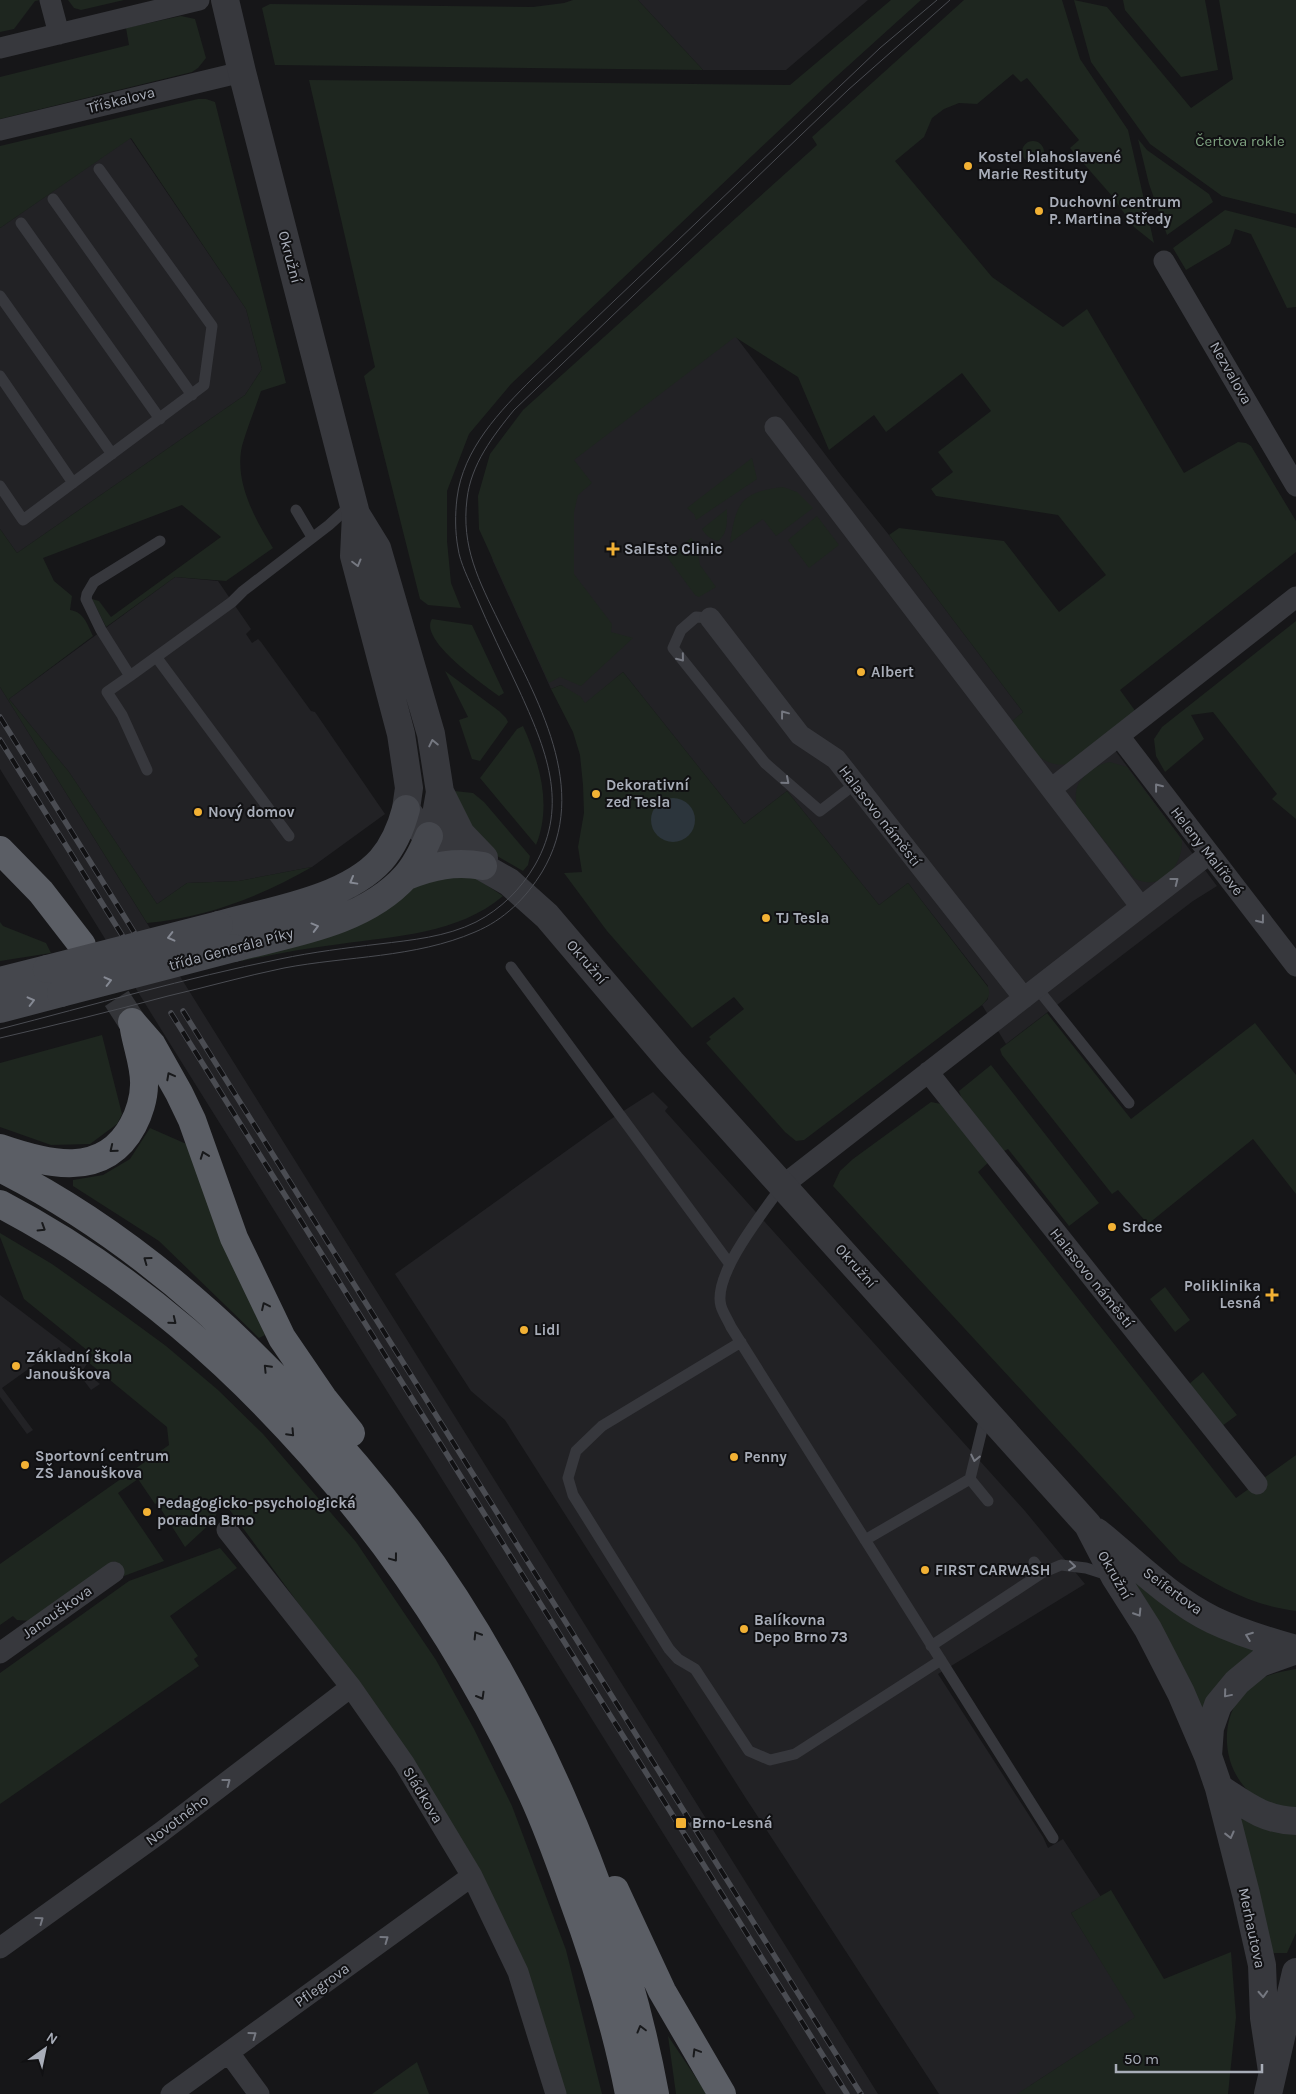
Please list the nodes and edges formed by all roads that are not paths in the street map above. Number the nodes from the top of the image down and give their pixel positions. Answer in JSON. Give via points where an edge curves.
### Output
{"nodes":[{"id":1,"x":50,"y":0,"type":"edge"},
{"id":2,"x":199,"y":0,"type":"edge"},
{"id":3,"x":225,"y":0,"type":"edge"},
{"id":4,"x":59,"y":34,"type":"junction"},
{"id":5,"x":0,"y":48,"type":"edge"},
{"id":6,"x":242,"y":72,"type":"junction"},
{"id":7,"x":0,"y":130,"type":"edge"},
{"id":8,"x":99,"y":169,"type":"dead end"},
{"id":9,"x":53,"y":199,"type":"dead end"},
{"id":10,"x":21,"y":223,"type":"dead end"},
{"id":11,"x":1164,"y":260,"type":"dead end"},
{"id":12,"x":0,"y":296,"type":"edge"},
{"id":13,"x":0,"y":376,"type":"edge"},
{"id":14,"x":192,"y":395,"type":"junction"},
{"id":15,"x":160,"y":419,"type":"junction"},
{"id":16,"x":775,"y":427,"type":"dead end"},
{"id":17,"x":112,"y":454,"type":"junction"},
{"id":18,"x":73,"y":483,"type":"junction"},
{"id":19,"x":0,"y":486,"type":"edge"},
{"id":20,"x":1296,"y":486,"type":"edge"},
{"id":21,"x":355,"y":509,"type":"junction"},
{"id":22,"x":296,"y":510,"type":"dead end"},
{"id":23,"x":312,"y":537,"type":"junction"},
{"id":24,"x":160,"y":541,"type":"dead end"},
{"id":25,"x":1296,"y":597,"type":"edge"},
{"id":26,"x":710,"y":618,"type":"joint"},
{"id":27,"x":158,"y":658,"type":"junction"},
{"id":28,"x":130,"y":676,"type":"junction"},
{"id":29,"x":1119,"y":736,"type":"junction"},
{"id":30,"x":147,"y":770,"type":"dead end"},
{"id":31,"x":855,"y":784,"type":"junction"},
{"id":32,"x":1051,"y":789,"type":"junction"},
{"id":33,"x":440,"y":792,"type":"junction"},
{"id":34,"x":406,"y":809,"type":"junction"},
{"id":35,"x":289,"y":836,"type":"dead end"},
{"id":36,"x":429,"y":836,"type":"junction"},
{"id":37,"x":389,"y":849,"type":"junction"},
{"id":38,"x":0,"y":850,"type":"edge"},
{"id":39,"x":1209,"y":854,"type":"junction"},
{"id":40,"x":483,"y":866,"type":"junction"},
{"id":41,"x":406,"y":876,"type":"junction"},
{"id":42,"x":509,"y":882,"type":"junction"},
{"id":43,"x":1141,"y":907,"type":"junction"},
{"id":44,"x":82,"y":945,"type":"tunnel mouth"},
{"id":45,"x":1296,"y":966,"type":"edge"},
{"id":46,"x":511,"y":967,"type":"dead end"},
{"id":47,"x":0,"y":981,"type":"edge"},
{"id":48,"x":1030,"y":993,"type":"junction"},
{"id":49,"x":0,"y":1009,"type":"edge"},
{"id":50,"x":928,"y":1072,"type":"junction"},
{"id":51,"x":1129,"y":1103,"type":"dead end"},
{"id":52,"x":0,"y":1148,"type":"edge"},
{"id":53,"x":0,"y":1168,"type":"edge"},
{"id":54,"x":782,"y":1186,"type":"junction"},
{"id":55,"x":0,"y":1204,"type":"edge"},
{"id":56,"x":729,"y":1263,"type":"junction"},
{"id":57,"x":741,"y":1342,"type":"junction"},
{"id":58,"x":986,"y":1411,"type":"junction"},
{"id":59,"x":970,"y":1479,"type":"junction"},
{"id":60,"x":1257,"y":1484,"type":"dead end"},
{"id":61,"x":988,"y":1501,"type":"dead end"},
{"id":62,"x":1088,"y":1525,"type":"junction"},
{"id":63,"x":227,"y":1530,"type":"dead end"},
{"id":64,"x":865,"y":1540,"type":"junction"},
{"id":65,"x":1034,"y":1562,"type":"dead end"},
{"id":66,"x":433,"y":1566,"type":"junction"},
{"id":67,"x":114,"y":1572,"type":"dead end"},
{"id":68,"x":1042,"y":1573,"type":"junction"},
{"id":69,"x":1115,"y":1577,"type":"junction"},
{"id":70,"x":932,"y":1646,"type":"junction"},
{"id":71,"x":1296,"y":1650,"type":"edge"},
{"id":72,"x":0,"y":1653,"type":"edge"},
{"id":73,"x":941,"y":1660,"type":"junction"},
{"id":74,"x":351,"y":1687,"type":"junction"},
{"id":75,"x":1208,"y":1756,"type":"junction"},
{"id":76,"x":550,"y":1770,"type":"junction"},
{"id":77,"x":1219,"y":1788,"type":"junction"},
{"id":78,"x":1296,"y":1821,"type":"edge"},
{"id":79,"x":1053,"y":1838,"type":"dead end"},
{"id":80,"x":472,"y":1876,"type":"junction"},
{"id":81,"x":0,"y":1948,"type":"edge"},
{"id":82,"x":1296,"y":1972,"type":"edge"},
{"id":83,"x":608,"y":2004,"type":"junction"},
{"id":84,"x":229,"y":2053,"type":"junction"},
{"id":85,"x":1270,"y":2082,"type":"edge"},
{"id":86,"x":171,"y":2094,"type":"edge"},
{"id":87,"x":259,"y":2094,"type":"edge"},
{"id":88,"x":556,"y":2094,"type":"edge"},
{"id":89,"x":613,"y":2094,"type":"edge"},
{"id":90,"x":629,"y":2094,"type":"edge"},
{"id":91,"x":656,"y":2094,"type":"edge"},
{"id":92,"x":722,"y":2094,"type":"edge"}],
"edges":[{"from":1,"to":4,"type":"street"},
{"from":2,"to":4,"type":"street"},
{"from":3,"to":6,"type":"street","name":"Okružní"},
{"from":4,"to":5,"type":"street"},
{"from":6,"to":7,"type":"street","name":"Třískalova"},
{"from":6,"to":21,"type":"street","name":"Okružní"},
{"from":8,"to":14,"type":"lane","via":[[212,326],[204,386]]},
{"from":9,"to":14,"type":"lane"},
{"from":10,"to":15,"type":"lane"},
{"from":11,"to":20,"type":"street","name":"Nezvalova"},
{"from":12,"to":17,"type":"lane"},
{"from":13,"to":18,"type":"lane"},
{"from":14,"to":15,"type":"lane"},
{"from":15,"to":17,"type":"lane"},
{"from":16,"to":32,"type":"street"},
{"from":17,"to":18,"type":"lane"},
{"from":18,"to":19,"type":"lane","via":[[23,520]]},
{"from":21,"to":23,"type":"lane"},
{"from":33,"to":21,"type":"street","name":"Okružní","one_way":true,"via":[[425,709],[398,616],[377,548]]},
{"from":21,"to":34,"type":"street","name":"Okružní","one_way":true,"via":[[354,556],[401,734],[409,788]]},
{"from":22,"to":23,"type":"lane"},
{"from":23,"to":27,"type":"lane"},
{"from":24,"to":28,"type":"lane","via":[[94,582],[87,594],[86,599],[101,630]]},
{"from":25,"to":29,"type":"street"},
{"from":31,"to":26,"type":"street","name":"Halasovo náměstí","one_way":true,"via":[[836,759],[800,735]]},
{"from":26,"to":31,"type":"lane","one_way":true,"via":[[696,617],[681,630],[673,648],[765,763],[820,811]]},
{"from":27,"to":28,"type":"lane"},
{"from":27,"to":35,"type":"lane"},
{"from":28,"to":30,"type":"lane","via":[[108,692]]},
{"from":29,"to":32,"type":"street"},
{"from":39,"to":29,"type":"street","name":"Heleny Malířové","one_way":true},
{"from":31,"to":48,"type":"street","name":"Halasovo náměstí"},
{"from":32,"to":43,"type":"street"},
{"from":33,"to":36,"type":"street","name":"Okružní"},
{"from":33,"to":42,"type":"street","via":[[461,834]]},
{"from":34,"to":36,"type":"street","name":"Okružní","via":[[418,827]]},
{"from":34,"to":37,"type":"main road","name":"třída Generála Píky","via":[[400,830]]},
{"from":36,"to":37,"type":"main road"},
{"from":36,"to":40,"type":"street","name":"Okružní"},
{"from":36,"to":41,"type":"main road","name":"třída Generála Píky"},
{"from":37,"to":47,"type":"main road","name":"třída Generála Píky","one_way":true,"bridge":true,"via":[[370,870],[339,889],[307,901]]},
{"from":38,"to":44,"type":"highway","via":[[41,892]]},
{"from":43,"to":39,"type":"street","one_way":true},
{"from":39,"to":45,"type":"street","name":"Heleny Malířové","one_way":true},
{"from":40,"to":41,"type":"main road","via":[[444,864]]},
{"from":40,"to":42,"type":"street","name":"Okružní"},
{"from":49,"to":41,"type":"main road","name":"třída Generála Píky","one_way":true,"bridge":true,"via":[[322,926],[373,903]]},
{"from":42,"to":54,"type":"street","name":"Okružní","via":[[539,908],[580,953],[671,1062]]},
{"from":43,"to":48,"type":"street"},
{"from":46,"to":56,"type":"lane"},
{"from":48,"to":50,"type":"street"},
{"from":48,"to":51,"type":"lane"},
{"from":50,"to":54,"type":"street"},
{"from":50,"to":60,"type":"street","name":"Halasovo náměstí"},
{"from":66,"to":52,"type":"highway","one_way":true,"via":[[401,1504],[282,1338],[234,1238],[179,1092],[152,1045],[132,1022],[144,1086],[134,1122],[117,1146],[92,1160],[69,1164],[48,1163]]},
{"from":66,"to":53,"type":"highway","one_way":true,"via":[[329,1434],[240,1341],[157,1267],[104,1228],[37,1186]]},
{"from":54,"to":56,"type":"lane"},
{"from":54,"to":58,"type":"street","name":"Okružní"},
{"from":55,"to":83,"type":"highway","one_way":true,"via":[[78,1251],[135,1290],[178,1325],[270,1410],[361,1514],[433,1614],[501,1732],[532,1795],[560,1865]]},
{"from":56,"to":57,"type":"lane","via":[[721,1284],[720,1305]]},
{"from":57,"to":64,"type":"lane"},
{"from":57,"to":73,"type":"lane","via":[[602,1426],[576,1451],[571,1466],[568,1478],[573,1495],[664,1641],[678,1659],[695,1669],[749,1751],[770,1760],[795,1754]]},
{"from":58,"to":59,"type":"lane","one_way":true},
{"from":58,"to":62,"type":"street","name":"Okružní"},
{"from":59,"to":61,"type":"lane"},
{"from":59,"to":64,"type":"lane"},
{"from":62,"to":69,"type":"street","name":"Okružní"},
{"from":71,"to":62,"type":"street","name":"Seifertova","one_way":true,"via":[[1252,1637],[1212,1620],[1178,1599]]},
{"from":63,"to":74,"type":"street","name":"Sládkova"},
{"from":64,"to":70,"type":"lane"},
{"from":65,"to":68,"type":"lane"},
{"from":76,"to":66,"type":"highway","one_way":true,"via":[[486,1650]]},
{"from":67,"to":72,"type":"street","name":"Janouškova"},
{"from":68,"to":69,"type":"lane","one_way":true,"via":[[1061,1565]]},
{"from":68,"to":70,"type":"lane"},
{"from":69,"to":75,"type":"street","name":"Okružní","one_way":true,"via":[[1148,1629]]},
{"from":70,"to":73,"type":"lane"},
{"from":71,"to":75,"type":"street","one_way":true,"via":[[1260,1663],[1237,1682],[1218,1705],[1210,1728]]},
{"from":73,"to":79,"type":"lane"},
{"from":74,"to":80,"type":"street","name":"Sládkova","via":[[404,1763]]},
{"from":81,"to":74,"type":"street","name":"Novotného","one_way":true,"via":[[160,1833]]},
{"from":75,"to":77,"type":"street","name":"Okružní"},
{"from":91,"to":76,"type":"highway","one_way":true,"via":[[612,1926]]},
{"from":92,"to":76,"type":"highway","one_way":true,"via":[[662,1991],[594,1842]]},
{"from":77,"to":78,"type":"street","via":[[1259,1814]]},
{"from":77,"to":85,"type":"street","name":"Merhautova","one_way":true,"via":[[1262,1965]]},
{"from":84,"to":80,"type":"street","name":"Pflegrova","one_way":true},
{"from":80,"to":88,"type":"street","name":"Sládkova","via":[[518,1972]]},
{"from":82,"to":85,"type":"street","name":"Merhautova"},
{"from":83,"to":89,"type":"highway"},
{"from":83,"to":90,"type":"highway"},
{"from":84,"to":86,"type":"street","name":"Pflegrova"},
{"from":84,"to":87,"type":"street"}]}
